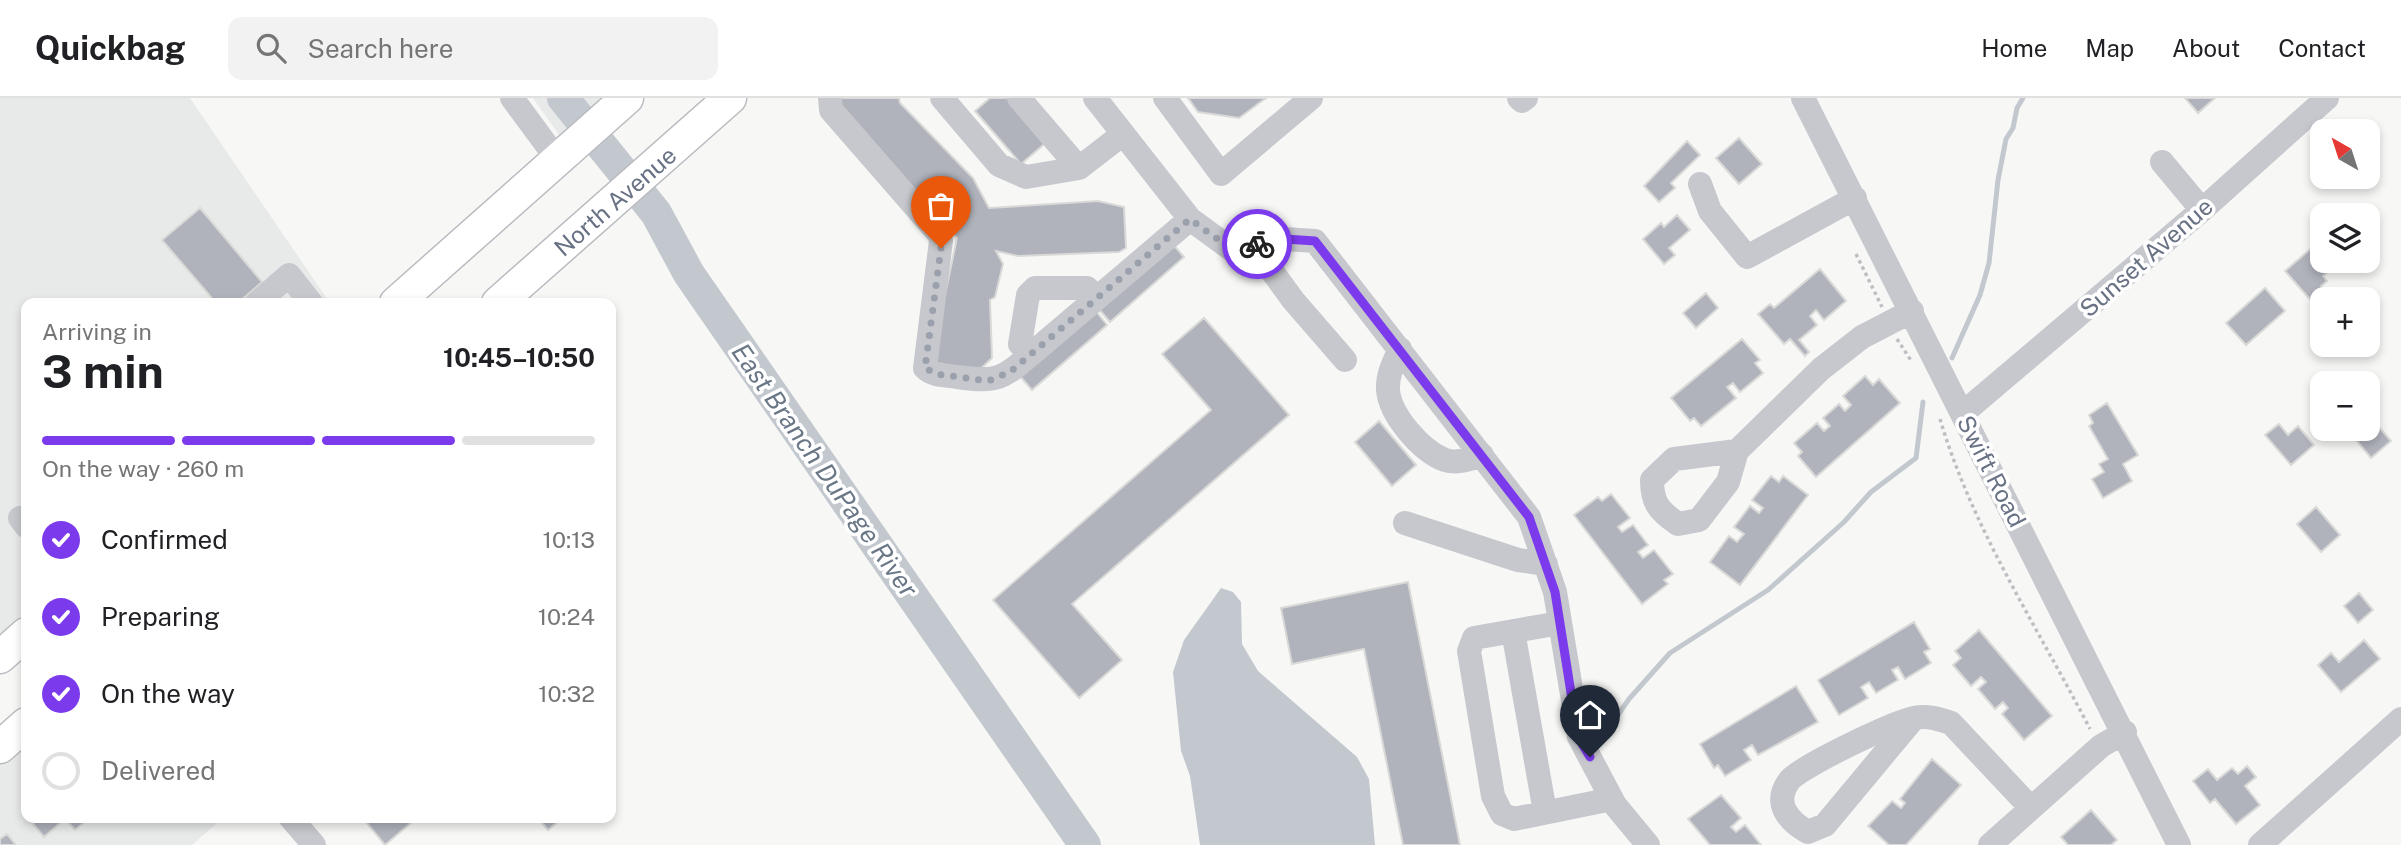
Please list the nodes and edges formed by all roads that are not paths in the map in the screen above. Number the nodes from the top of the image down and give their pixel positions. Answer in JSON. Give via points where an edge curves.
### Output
{"nodes":[{"id":1,"x":512,"y":98,"type":"edge"},
{"id":2,"x":627,"y":98,"type":"edge"},
{"id":3,"x":730,"y":98,"type":"edge"},
{"id":4,"x":830,"y":98,"type":"edge"},
{"id":5,"x":942,"y":98,"type":"edge"},
{"id":6,"x":1019,"y":98,"type":"edge"},
{"id":7,"x":1095,"y":98,"type":"edge"},
{"id":8,"x":1164,"y":98,"type":"edge"},
{"id":9,"x":1311,"y":98,"type":"edge"},
{"id":10,"x":1519,"y":98,"type":"edge"},
{"id":11,"x":1526,"y":98,"type":"edge"},
{"id":12,"x":1803,"y":98,"type":"edge"},
{"id":13,"x":2327,"y":98,"type":"edge"},
{"id":14,"x":1123,"y":134,"type":"junction"},
{"id":15,"x":578,"y":141,"type":"junction"},
{"id":16,"x":2162,"y":162,"type":"dead end"},
{"id":17,"x":1079,"y":168,"type":"junction"},
{"id":18,"x":1700,"y":184,"type":"dead end"},
{"id":19,"x":1855,"y":198,"type":"junction"},
{"id":20,"x":2202,"y":210,"type":"junction"},
{"id":21,"x":1190,"y":219,"type":"junction"},
{"id":22,"x":1253,"y":245,"type":"junction"},
{"id":23,"x":263,"y":298,"type":"edge"},
{"id":24,"x":307,"y":298,"type":"edge"},
{"id":25,"x":402,"y":298,"type":"edge"},
{"id":26,"x":504,"y":298,"type":"edge"},
{"id":27,"x":1097,"y":298,"type":"junction"},
{"id":28,"x":1912,"y":311,"type":"junction"},
{"id":29,"x":1400,"y":349,"type":"junction"},
{"id":30,"x":1036,"y":350,"type":"junction"},
{"id":31,"x":1345,"y":360,"type":"dead end"},
{"id":32,"x":1963,"y":413,"type":"junction"},
{"id":33,"x":1737,"y":451,"type":"dead end"},
{"id":34,"x":1482,"y":455,"type":"junction"},
{"id":35,"x":1405,"y":523,"type":"dead end"},
{"id":36,"x":1545,"y":564,"type":"junction"},
{"id":37,"x":1560,"y":623,"type":"junction"},
{"id":38,"x":1513,"y":631,"type":"junction"},
{"id":39,"x":21,"y":638,"type":"edge"},
{"id":40,"x":0,"y":657,"type":"edge"},
{"id":41,"x":1914,"y":718,"type":"junction"},
{"id":42,"x":2401,"y":719,"type":"edge"},
{"id":43,"x":21,"y":728,"type":"edge"},
{"id":44,"x":2125,"y":733,"type":"junction"},
{"id":45,"x":0,"y":747,"type":"edge"},
{"id":46,"x":1612,"y":799,"type":"junction"},
{"id":47,"x":2031,"y":808,"type":"junction"},
{"id":48,"x":1545,"y":812,"type":"junction"},
{"id":49,"x":295,"y":823,"type":"edge"},
{"id":50,"x":314,"y":845,"type":"edge"},
{"id":51,"x":1648,"y":845,"type":"edge"},
{"id":52,"x":1990,"y":845,"type":"edge"},
{"id":53,"x":2179,"y":845,"type":"edge"},
{"id":54,"x":2260,"y":845,"type":"edge"}],
"edges":[{"from":1,"to":15,"type":"street"},
{"from":2,"to":15,"type":"main road"},
{"from":3,"to":26,"type":"main road","name":"North Avenue"},
{"from":4,"to":30,"type":"street","via":[[831,110],[939,234],[925,368],[936,374],[988,381],[1010,372]]},
{"from":5,"to":17,"type":"street","via":[[999,164],[1026,177]]},
{"from":6,"to":17,"type":"street"},
{"from":7,"to":14,"type":"street"},
{"from":8,"to":9,"type":"street","via":[[1221,174]]},
{"from":10,"to":11,"type":"street"},
{"from":12,"to":19,"type":"street","name":"Swift Road"},
{"from":13,"to":20,"type":"street","name":"Sunset Avenue"},
{"from":14,"to":17,"type":"street"},
{"from":14,"to":21,"type":"street"},
{"from":15,"to":25,"type":"main road"},
{"from":16,"to":20,"type":"street"},
{"from":18,"to":19,"type":"street","via":[[1710,211],[1747,257]]},
{"from":19,"to":28,"type":"street","name":"Swift Road"},
{"from":20,"to":32,"type":"street","name":"Sunset Avenue"},
{"from":21,"to":22,"type":"street","via":[[1231,249]]},
{"from":21,"to":27,"type":"street"},
{"from":22,"to":29,"type":"street","via":[[1285,239],[1315,241]]},
{"from":22,"to":31,"type":"street"},
{"from":23,"to":24,"type":"street","via":[[289,275]]},
{"from":27,"to":30,"type":"street"},
{"from":27,"to":30,"type":"street","via":[[1087,288],[1035,288],[1028,295],[1020,344],[1026,350]]},
{"from":28,"to":32,"type":"street","name":"Swift Road"},
{"from":28,"to":33,"type":"street","via":[[1862,337],[1821,369]]},
{"from":29,"to":34,"type":"street"},
{"from":29,"to":34,"type":"street","via":[[1388,391],[1395,412],[1426,447],[1445,460],[1461,462]]},
{"from":32,"to":44,"type":"street","name":"Swift Road"},
{"from":34,"to":36,"type":"street","via":[[1529,517]]},
{"from":35,"to":36,"type":"street","via":[[1518,561]]},
{"from":36,"to":37,"type":"street"},
{"from":37,"to":38,"type":"street"},
{"from":37,"to":46,"type":"street","via":[[1578,737]]},
{"from":38,"to":48,"type":"street"},
{"from":38,"to":48,"type":"street","via":[[1474,638],[1469,651],[1493,796],[1502,814],[1514,819]]},
{"from":39,"to":40,"type":"main road"},
{"from":41,"to":41,"type":"street","via":[[1851,745],[1790,779],[1782,806],[1791,823],[1808,832],[1825,825]]},
{"from":41,"to":47,"type":"street","via":[[1934,717],[1951,723]]},
{"from":42,"to":54,"type":"street"},
{"from":43,"to":45,"type":"main road"},
{"from":44,"to":47,"type":"street","via":[[2101,746]]},
{"from":44,"to":53,"type":"street","name":"Swift Road"},
{"from":46,"to":48,"type":"street"},
{"from":46,"to":51,"type":"street"},
{"from":47,"to":52,"type":"street"},
{"from":49,"to":50,"type":"street"}]}
